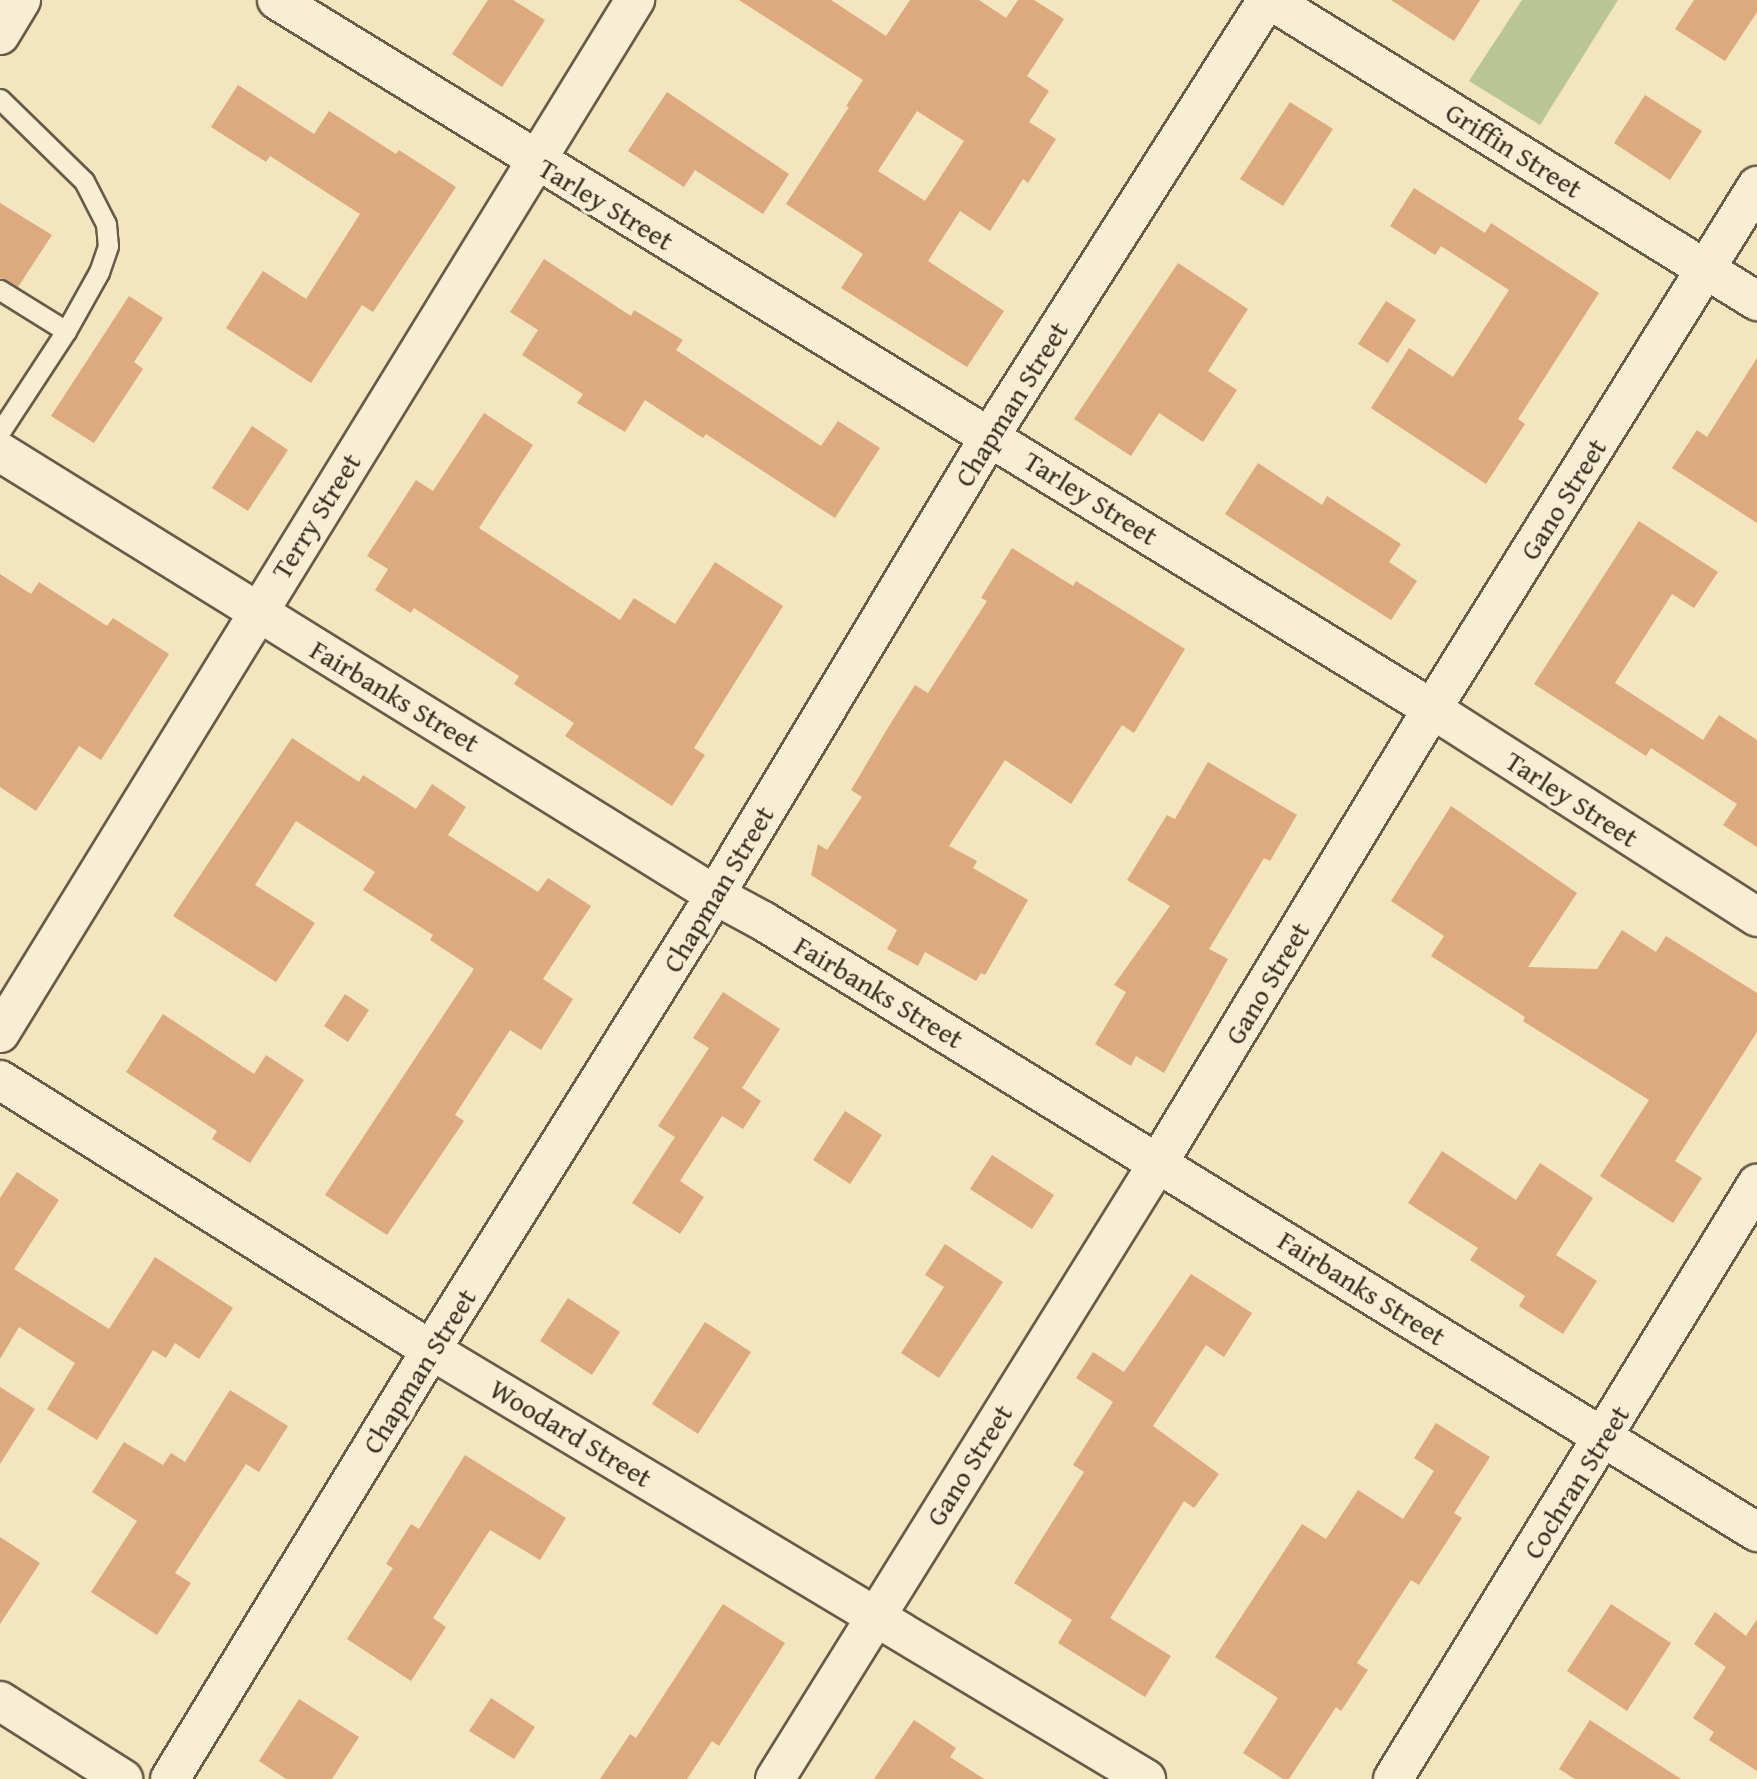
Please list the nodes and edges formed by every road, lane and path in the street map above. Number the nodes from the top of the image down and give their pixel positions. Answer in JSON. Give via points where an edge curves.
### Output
{"nodes":[{"id":1,"x":21,"y":0,"type":"edge"},
{"id":2,"x":277,"y":0,"type":"edge"},
{"id":3,"x":635,"y":0,"type":"edge"},
{"id":4,"x":1269,"y":0,"type":"edge"},
{"id":5,"x":0,"y":35,"type":"edge"},
{"id":6,"x":0,"y":99,"type":"edge"},
{"id":7,"x":535,"y":161,"type":"junction"},
{"id":8,"x":1757,"y":186,"type":"edge"},
{"id":9,"x":1706,"y":269,"type":"junction"},
{"id":10,"x":0,"y":290,"type":"edge"},
{"id":11,"x":1757,"y":301,"type":"edge"},
{"id":12,"x":66,"y":331,"type":"junction"},
{"id":13,"x":0,"y":432,"type":"edge"},
{"id":14,"x":990,"y":436,"type":"junction"},
{"id":15,"x":0,"y":452,"type":"edge"},
{"id":16,"x":257,"y":612,"type":"junction"},
{"id":17,"x":1432,"y":709,"type":"junction"},
{"id":18,"x":715,"y":895,"type":"junction"},
{"id":19,"x":1757,"y":917,"type":"edge"},
{"id":20,"x":0,"y":1032,"type":"edge"},
{"id":21,"x":0,"y":1080,"type":"edge"},
{"id":22,"x":1158,"y":1163,"type":"junction"},
{"id":23,"x":1757,"y":1184,"type":"edge"},
{"id":24,"x":431,"y":1350,"type":"junction"},
{"id":25,"x":1604,"y":1437,"type":"junction"},
{"id":26,"x":1757,"y":1532,"type":"edge"},
{"id":27,"x":875,"y":1615,"type":"junction"},
{"id":28,"x":0,"y":1701,"type":"edge"},
{"id":29,"x":123,"y":1779,"type":"edge"},
{"id":30,"x":170,"y":1779,"type":"edge"},
{"id":31,"x":775,"y":1779,"type":"edge"},
{"id":32,"x":1146,"y":1779,"type":"edge"},
{"id":33,"x":1393,"y":1779,"type":"edge"}],
"edges":[{"from":1,"to":5,"type":"street"},
{"from":2,"to":7,"type":"street","name":"Tarley Street"},
{"from":3,"to":7,"type":"street","name":"Terry Street"},
{"from":4,"to":9,"type":"street","name":"Griffin Street"},
{"from":4,"to":14,"type":"street","name":"Chapman Street"},
{"from":6,"to":12,"type":"lane","via":[[84,181],[106,224],[108,246],[99,272]]},
{"from":7,"to":14,"type":"street","name":"Tarley Street"},
{"from":7,"to":16,"type":"street","name":"Terry Street"},
{"from":8,"to":9,"type":"street","name":"Gano Street"},
{"from":9,"to":11,"type":"street","name":"Griffin Street"},
{"from":9,"to":17,"type":"street","name":"Gano Street"},
{"from":10,"to":12,"type":"lane"},
{"from":12,"to":13,"type":"lane"},
{"from":14,"to":17,"type":"street","name":"Tarley Street"},
{"from":14,"to":18,"type":"street","name":"Chapman Street"},
{"from":15,"to":16,"type":"street","name":"Fairbanks Street"},
{"from":16,"to":18,"type":"street","name":"Fairbanks Street"},
{"from":16,"to":20,"type":"street","name":"Terry Street"},
{"from":17,"to":19,"type":"street","name":"Tarley Street"},
{"from":17,"to":22,"type":"street","name":"Gano Street"},
{"from":18,"to":22,"type":"street","name":"Fairbanks Street"},
{"from":18,"to":24,"type":"street","name":"Chapman Street"},
{"from":21,"to":24,"type":"street","name":"Woodard Street"},
{"from":22,"to":25,"type":"street","name":"Fairbanks Street"},
{"from":22,"to":27,"type":"street","name":"Gano Street"},
{"from":23,"to":25,"type":"street","name":"Cochran Street"},
{"from":24,"to":27,"type":"street","name":"Woodard Street"},
{"from":24,"to":30,"type":"street","name":"Chapman Street"},
{"from":25,"to":26,"type":"street","name":"Fairbanks Street"},
{"from":25,"to":33,"type":"street","name":"Cochran Street"},
{"from":27,"to":31,"type":"street","name":"Gano Street"},
{"from":27,"to":32,"type":"street","name":"Woodard Street"},
{"from":28,"to":29,"type":"street"}]}
